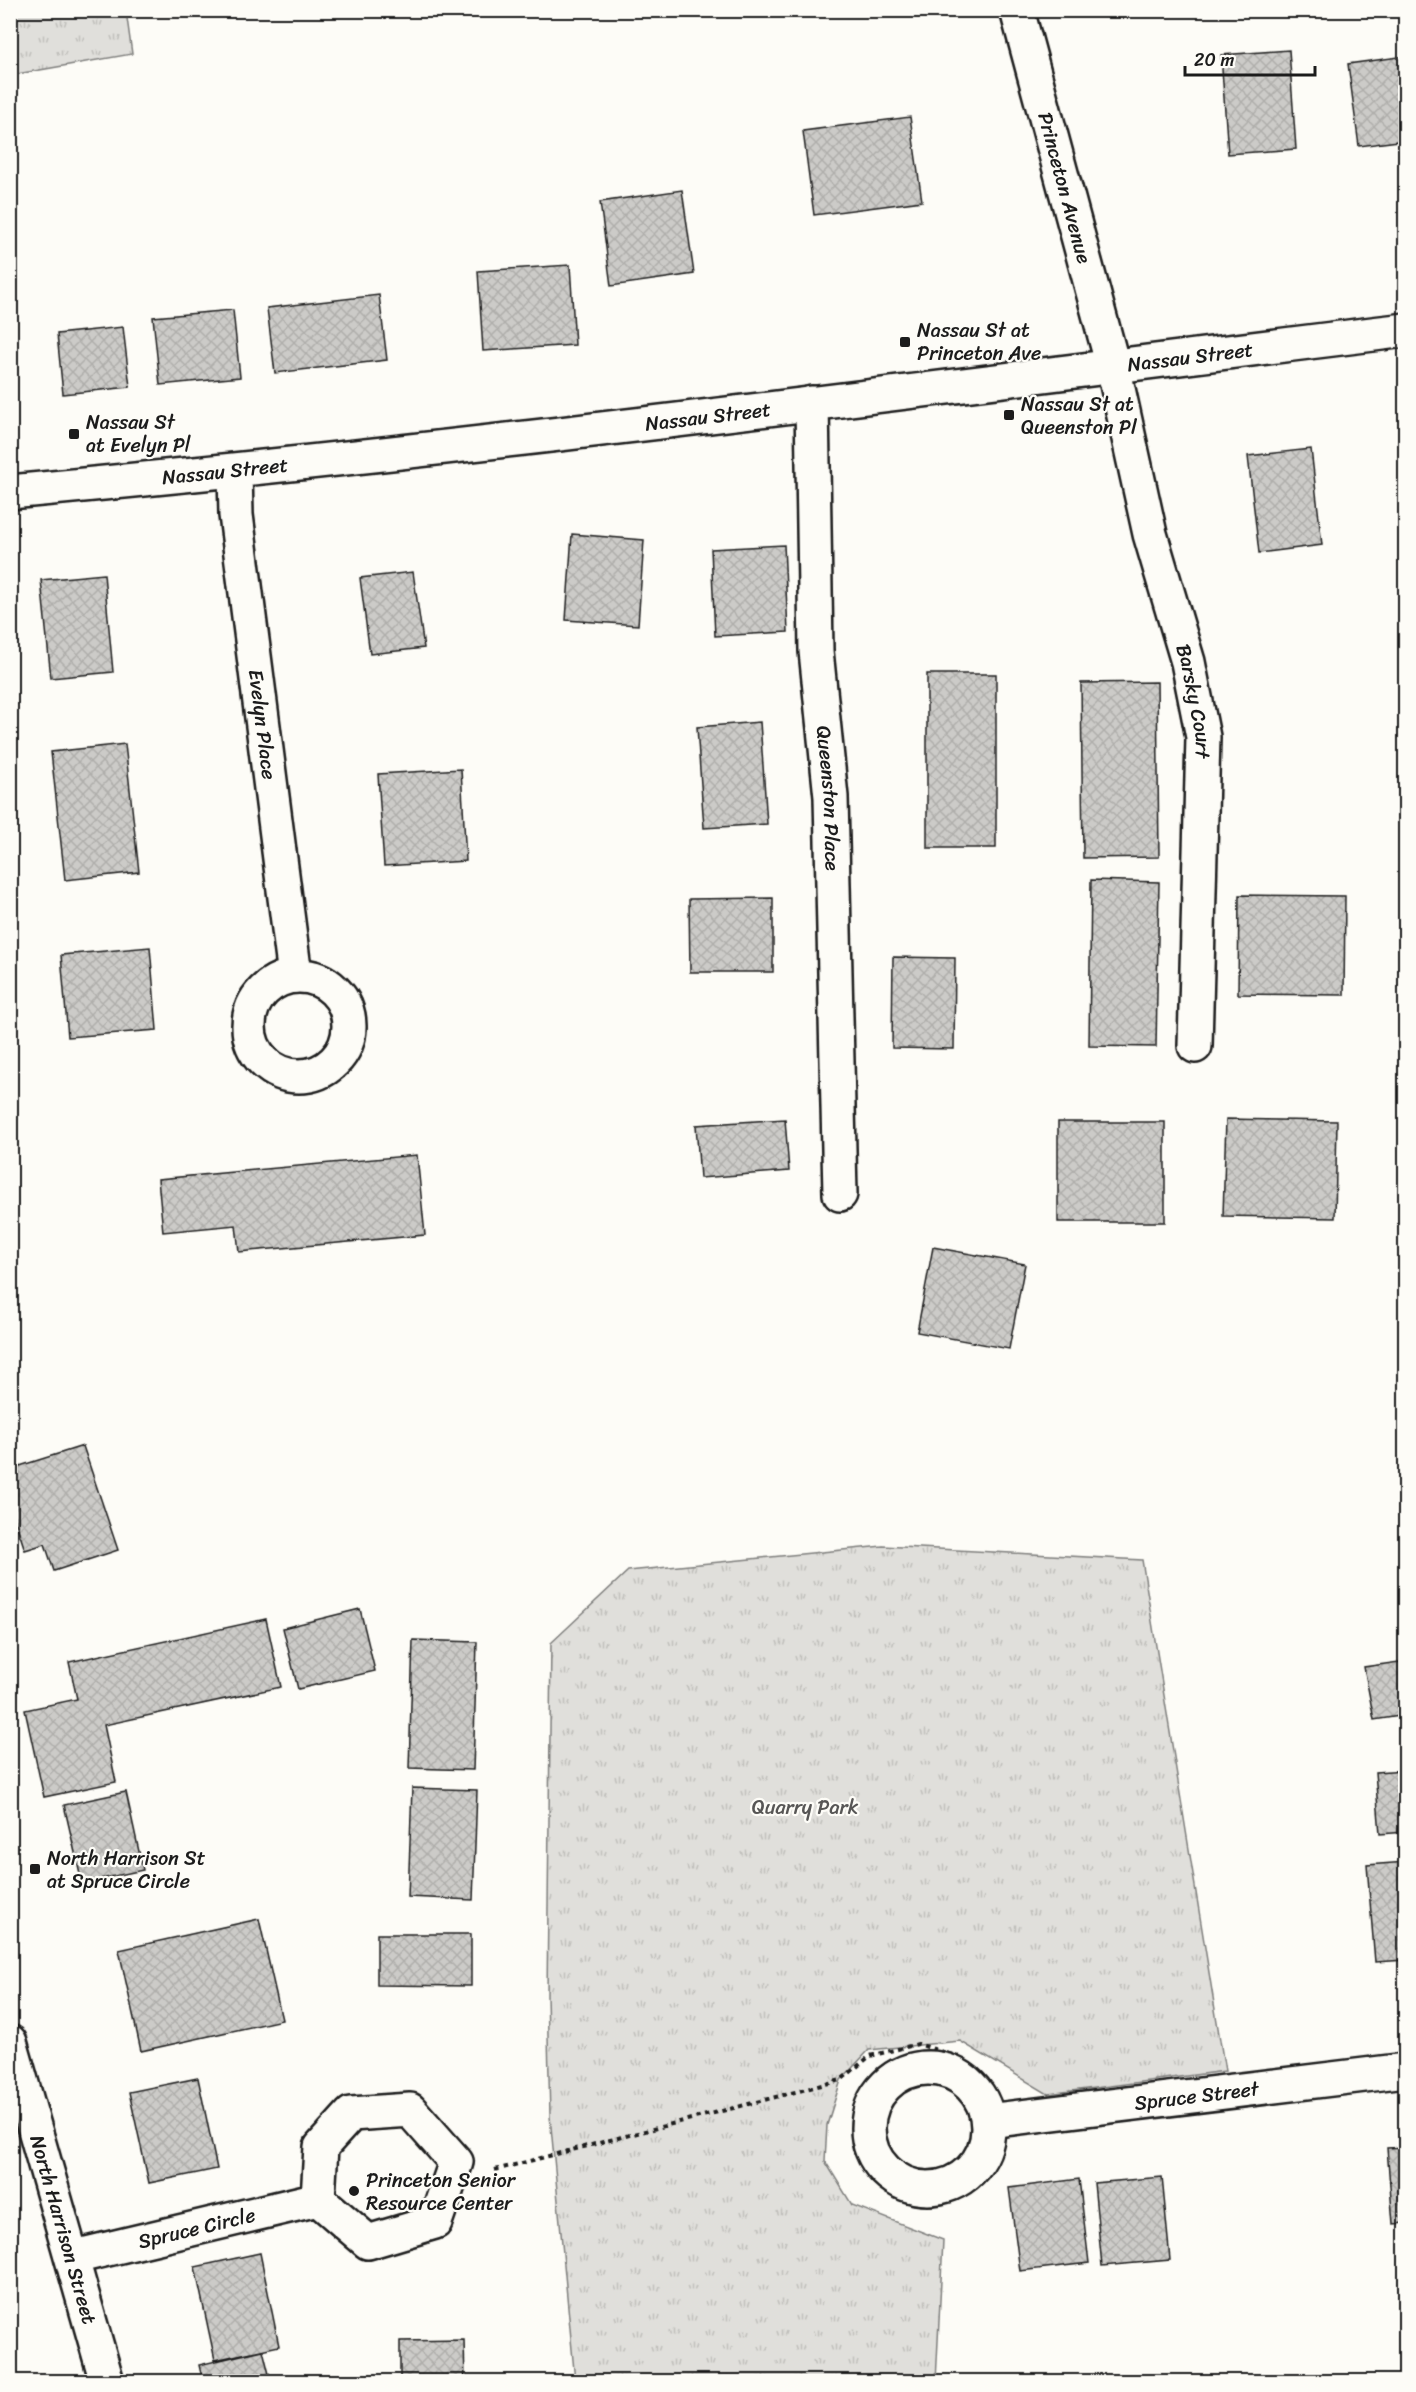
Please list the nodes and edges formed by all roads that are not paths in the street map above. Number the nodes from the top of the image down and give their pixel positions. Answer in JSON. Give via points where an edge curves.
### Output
{"nodes":[{"id":1,"x":1017,"y":10,"type":"edge"},
{"id":2,"x":1406,"y":330,"type":"edge"},
{"id":3,"x":1113,"y":366,"type":"junction"},
{"id":4,"x":812,"y":403,"type":"junction"},
{"id":5,"x":235,"y":472,"type":"junction"},
{"id":6,"x":10,"y":492,"type":"edge"},
{"id":7,"x":295,"y":975,"type":"dead end"},
{"id":8,"x":1195,"y":1046,"type":"dead end"},
{"id":9,"x":840,"y":1194,"type":"dead end"},
{"id":10,"x":10,"y":2042,"type":"edge"},
{"id":11,"x":1406,"y":2070,"type":"edge"},
{"id":12,"x":988,"y":2121,"type":"dead end"},
{"id":13,"x":318,"y":2199,"type":"junction"},
{"id":14,"x":74,"y":2257,"type":"junction"},
{"id":15,"x":107,"y":2382,"type":"edge"}],
"edges":[{"from":1,"to":3,"type":"street","name":"Princeton Avenue"},
{"from":2,"to":3,"type":"street","name":"Nassau Street"},
{"from":3,"to":4,"type":"street","name":"Nassau Street"},
{"from":3,"to":8,"type":"street","name":"Barsky Court","via":[[1150,534],[1188,662],[1203,737]]},
{"from":4,"to":5,"type":"street","name":"Nassau Street"},
{"from":4,"to":9,"type":"street","name":"Queenston Place","via":[[816,651],[831,797]]},
{"from":5,"to":6,"type":"street","name":"Nassau Street"},
{"from":5,"to":7,"type":"street","name":"Evelyn Place","via":[[236,515]]},
{"from":10,"to":14,"type":"street","name":"North Harrison Street"},
{"from":11,"to":12,"type":"street","name":"Spruce Street"},
{"from":13,"to":13,"type":"street","via":[[368,2242],[435,2222],[456,2162],[410,2110],[351,2114],[321,2147]]},
{"from":13,"to":14,"type":"street","name":"Spruce Circle"},
{"from":14,"to":15,"type":"street","name":"North Harrison Street"}]}
